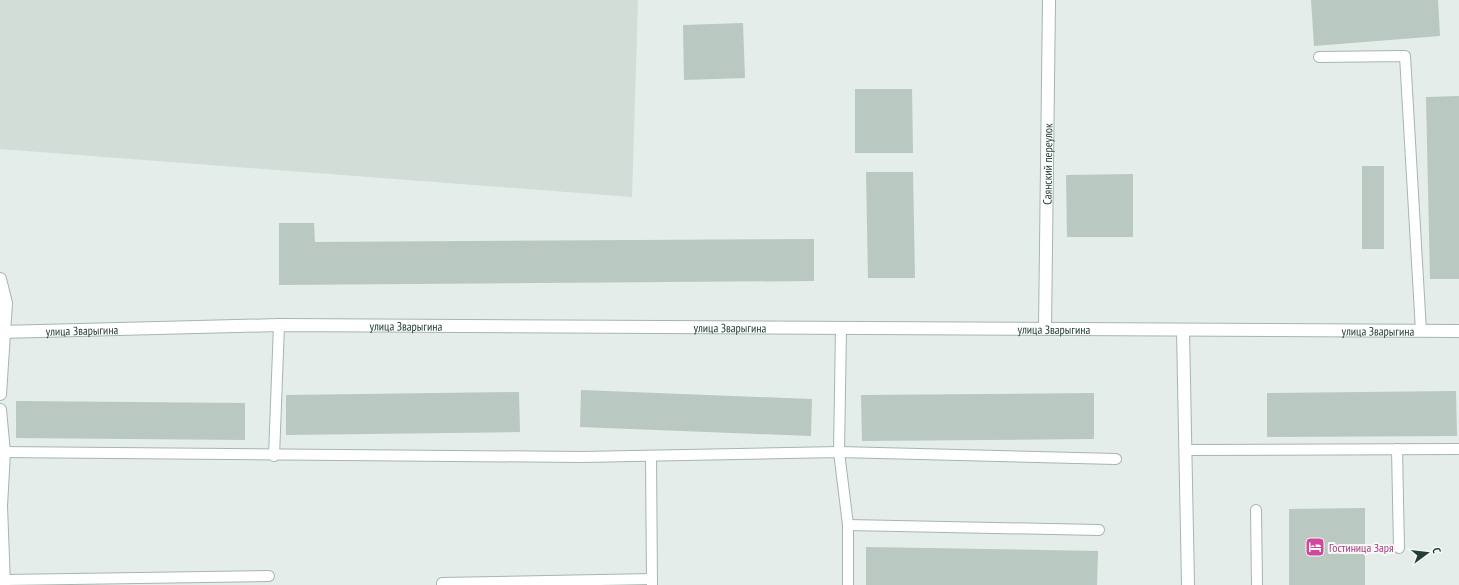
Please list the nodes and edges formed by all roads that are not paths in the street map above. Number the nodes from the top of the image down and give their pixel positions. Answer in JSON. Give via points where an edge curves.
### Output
{"nodes":[{"id":1,"x":1049,"y":0,"type":"edge"},
{"id":2,"x":1319,"y":57,"type":"dead end"},
{"id":3,"x":0,"y":279,"type":"edge"},
{"id":4,"x":279,"y":325,"type":"junction"},
{"id":5,"x":841,"y":328,"type":"junction"},
{"id":6,"x":1046,"y":329,"type":"junction"},
{"id":7,"x":1183,"y":330,"type":"junction"},
{"id":8,"x":2,"y":331,"type":"edge"},
{"id":9,"x":1421,"y":331,"type":"junction"},
{"id":10,"x":1459,"y":331,"type":"edge"},
{"id":11,"x":0,"y":394,"type":"edge"},
{"id":12,"x":0,"y":410,"type":"edge"},
{"id":13,"x":1459,"y":448,"type":"edge"},
{"id":14,"x":1397,"y":449,"type":"junction"},
{"id":15,"x":1185,"y":450,"type":"junction"},
{"id":16,"x":2,"y":452,"type":"edge"},
{"id":17,"x":839,"y":452,"type":"junction"},
{"id":18,"x":274,"y":456,"type":"junction"},
{"id":19,"x":651,"y":456,"type":"junction"},
{"id":20,"x":1116,"y":459,"type":"dead end"},
{"id":21,"x":1256,"y":510,"type":"dead end"},
{"id":22,"x":848,"y":525,"type":"junction"},
{"id":23,"x":1099,"y":530,"type":"dead end"},
{"id":24,"x":1399,"y":548,"type":"dead end"},
{"id":25,"x":269,"y":576,"type":"dead end"},
{"id":26,"x":652,"y":582,"type":"edge"},
{"id":27,"x":4,"y":583,"type":"edge"},
{"id":28,"x":442,"y":585,"type":"edge"},
{"id":29,"x":848,"y":585,"type":"edge"},
{"id":30,"x":1188,"y":585,"type":"edge"},
{"id":31,"x":1257,"y":585,"type":"edge"}],
"edges":[{"from":1,"to":6,"type":"street","name":"Саянский переулок"},
{"from":2,"to":9,"type":"lane","via":[[1405,56]]},
{"from":3,"to":8,"type":"street","via":[[6,303]]},
{"from":4,"to":5,"type":"street","name":"улица Зварыгина"},
{"from":4,"to":8,"type":"street","name":"улица Зварыгина"},
{"from":4,"to":18,"type":"lane"},
{"from":5,"to":6,"type":"street","name":"улица Зварыгина"},
{"from":5,"to":17,"type":"lane"},
{"from":6,"to":7,"type":"street","name":"улица Зварыгина"},
{"from":7,"to":9,"type":"street","name":"улица Зварыгина"},
{"from":7,"to":15,"type":"street"},
{"from":8,"to":11,"type":"street"},
{"from":9,"to":10,"type":"street","name":"улица Зварыгина"},
{"from":12,"to":16,"type":"street"},
{"from":13,"to":14,"type":"lane"},
{"from":14,"to":15,"type":"lane"},
{"from":14,"to":24,"type":"lane"},
{"from":15,"to":30,"type":"street"},
{"from":16,"to":18,"type":"lane"},
{"from":16,"to":27,"type":"street"},
{"from":17,"to":19,"type":"lane"},
{"from":17,"to":20,"type":"lane"},
{"from":17,"to":22,"type":"lane"},
{"from":18,"to":19,"type":"lane"},
{"from":19,"to":26,"type":"lane"},
{"from":21,"to":31,"type":"lane"},
{"from":22,"to":23,"type":"lane"},
{"from":22,"to":29,"type":"lane"},
{"from":25,"to":27,"type":"lane"},
{"from":26,"to":28,"type":"lane"}]}
